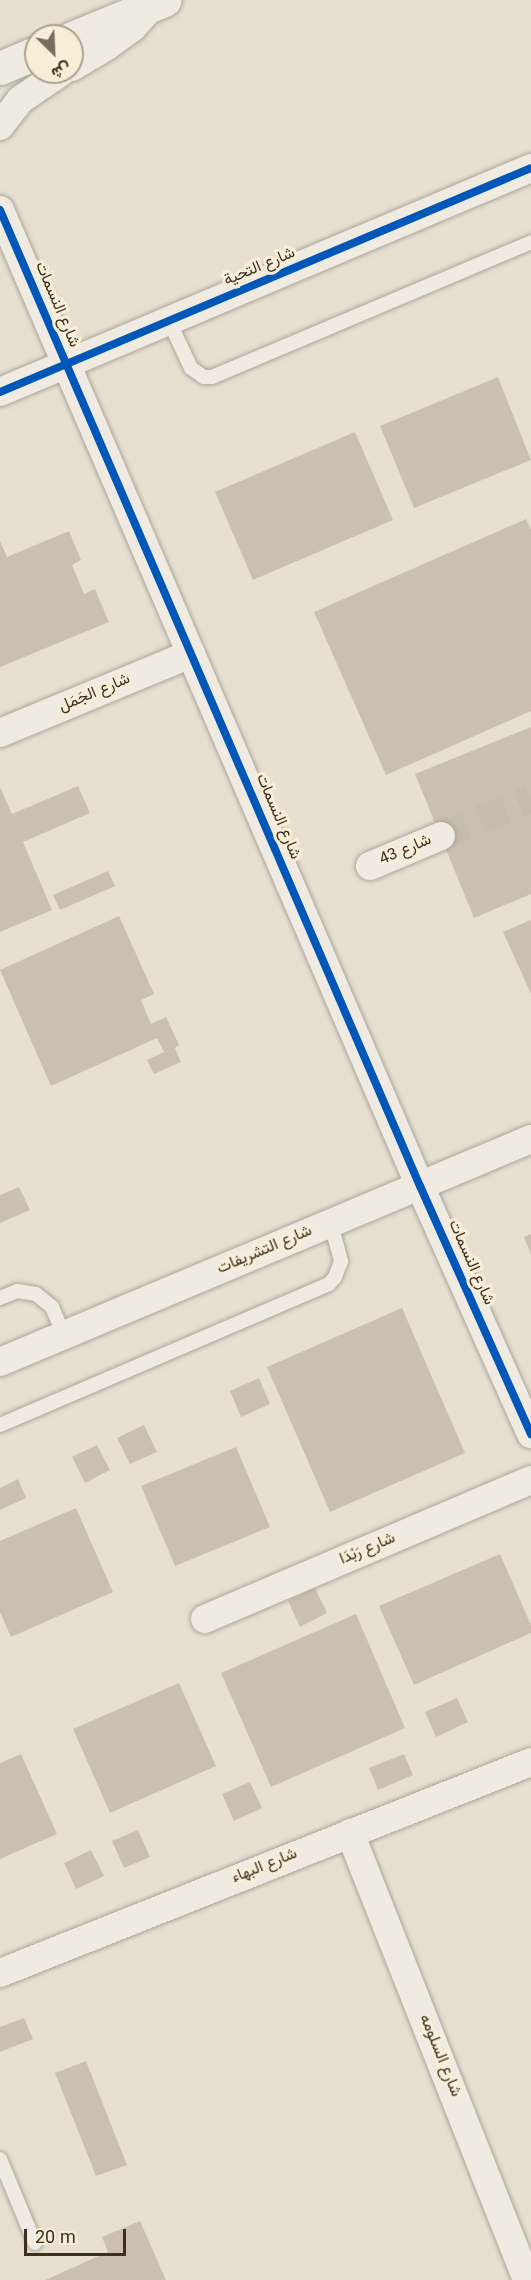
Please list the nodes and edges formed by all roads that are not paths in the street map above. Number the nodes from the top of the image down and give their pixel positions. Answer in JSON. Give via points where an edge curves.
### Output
{"nodes":[{"id":1,"x":158,"y":3,"type":"edge"},
{"id":2,"x":84,"y":33,"type":"edge"},
{"id":3,"x":24,"y":58,"type":"edge"},
{"id":4,"x":84,"y":60,"type":"edge"},
{"id":5,"x":0,"y":68,"type":"edge"},
{"id":6,"x":43,"y":84,"type":"edge"},
{"id":7,"x":0,"y":126,"type":"edge"},
{"id":8,"x":531,"y":168,"type":"edge"},
{"id":9,"x":0,"y":210,"type":"edge"},
{"id":10,"x":531,"y":242,"type":"edge"},
{"id":11,"x":169,"y":321,"type":"junction"},
{"id":12,"x":66,"y":364,"type":"junction"},
{"id":13,"x":0,"y":392,"type":"edge"},
{"id":14,"x":191,"y":654,"type":"junction"},
{"id":15,"x":0,"y":733,"type":"edge"},
{"id":16,"x":441,"y":836,"type":"tunnel mouth"},
{"id":17,"x":370,"y":866,"type":"dead end"},
{"id":18,"x":531,"y":1139,"type":"edge"},
{"id":19,"x":420,"y":1186,"type":"junction"},
{"id":20,"x":331,"y":1223,"type":"junction"},
{"id":21,"x":0,"y":1298,"type":"edge"},
{"id":22,"x":64,"y":1335,"type":"junction"},
{"id":23,"x":0,"y":1362,"type":"edge"},
{"id":24,"x":0,"y":1425,"type":"edge"},
{"id":25,"x":531,"y":1434,"type":"edge"},
{"id":26,"x":531,"y":1480,"type":"edge"},
{"id":27,"x":205,"y":1619,"type":"dead end"},
{"id":28,"x":531,"y":1762,"type":"edge"},
{"id":29,"x":350,"y":1833,"type":"junction"},
{"id":30,"x":0,"y":1973,"type":"edge"},
{"id":31,"x":0,"y":2159,"type":"edge"},
{"id":32,"x":35,"y":2243,"type":"dead end"},
{"id":33,"x":527,"y":2280,"type":"edge"}],
"edges":[{"from":1,"to":2,"type":"street"},
{"from":1,"to":4,"type":"street","via":[[133,27]]},
{"from":3,"to":5,"type":"street"},
{"from":6,"to":7,"type":"street","via":[[20,100]]},
{"from":8,"to":11,"type":"street","name":"شارع التحية"},
{"from":9,"to":12,"type":"street","name":"شارع النسمات"},
{"from":10,"to":11,"type":"lane","via":[[212,377],[204,377],[191,368]]},
{"from":11,"to":12,"type":"street","name":"شارع التحية"},
{"from":12,"to":13,"type":"street","name":"شارع التحية"},
{"from":12,"to":14,"type":"street","name":"شارع النسمات"},
{"from":14,"to":15,"type":"street","name":"شارع الجَمَل"},
{"from":14,"to":19,"type":"street","name":"شارع النسمات"},
{"from":16,"to":17,"type":"street","name":"شارع 43"},
{"from":18,"to":19,"type":"street","name":"شارع التشريفات"},
{"from":19,"to":20,"type":"street","name":"شارع التشريفات"},
{"from":19,"to":25,"type":"street","name":"شارع النسمات"},
{"from":20,"to":22,"type":"street","name":"شارع التشريفات"},
{"from":20,"to":24,"type":"lane","via":[[341,1261],[329,1284]]},
{"from":21,"to":22,"type":"lane","via":[[17,1291],[36,1294],[52,1307]]},
{"from":22,"to":23,"type":"street","name":"شارع التشريفات"},
{"from":26,"to":27,"type":"street","name":"شارع رَبْدَا"},
{"from":28,"to":29,"type":"street","name":"شارع البهاء"},
{"from":29,"to":30,"type":"street","name":"شارع البهاء"},
{"from":29,"to":33,"type":"street","name":"شارع السلومه"},
{"from":31,"to":32,"type":"lane"}]}
